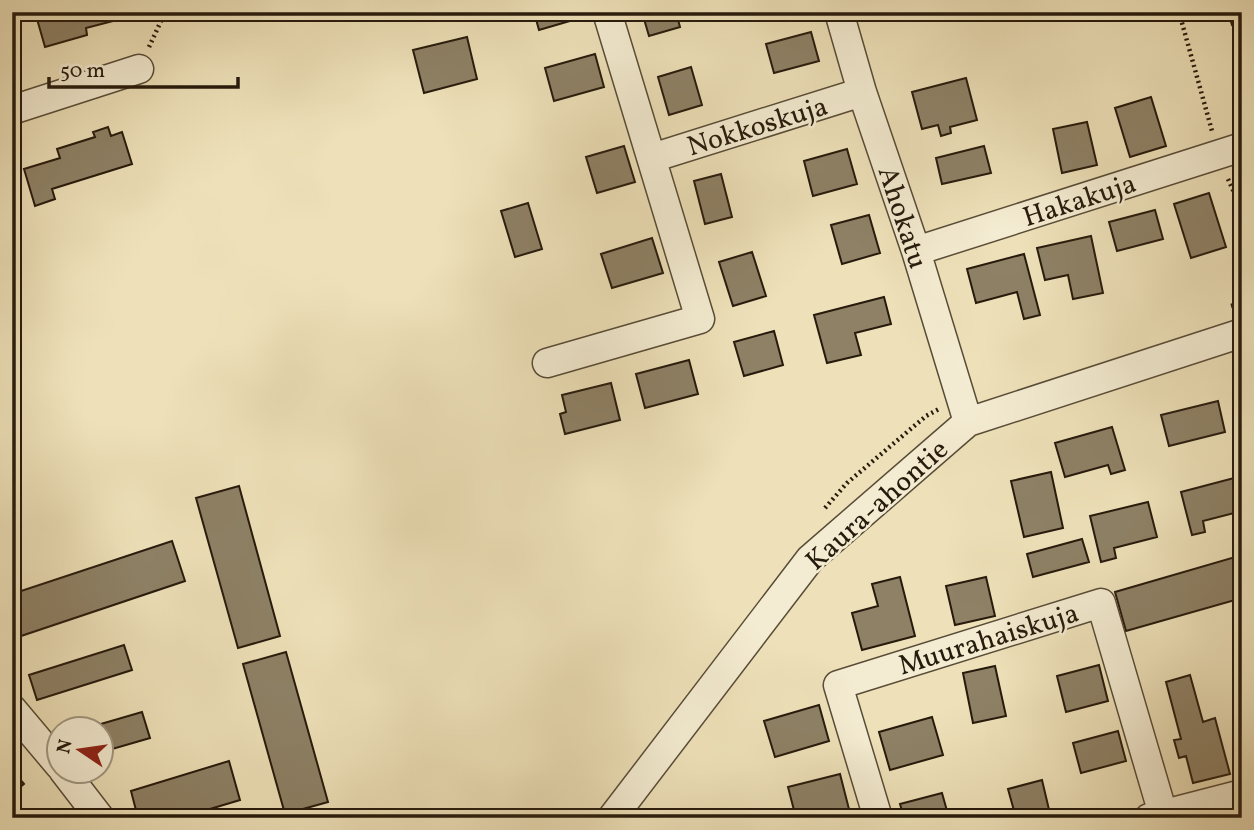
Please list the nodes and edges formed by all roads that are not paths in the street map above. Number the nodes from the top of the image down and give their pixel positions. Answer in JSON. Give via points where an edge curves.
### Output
{"nodes":[{"id":1,"x":607,"y":12,"type":"edge"},
{"id":2,"x":839,"y":12,"type":"edge"},
{"id":3,"x":139,"y":69,"type":"road end"},
{"id":4,"x":862,"y":92,"type":"junction"},
{"id":5,"x":12,"y":110,"type":"edge"},
{"id":6,"x":1230,"y":151,"type":"edge"},
{"id":7,"x":652,"y":158,"type":"junction"},
{"id":8,"x":916,"y":251,"type":"junction"},
{"id":9,"x":1242,"y":333,"type":"edge"},
{"id":10,"x":547,"y":363,"type":"dead end"},
{"id":11,"x":968,"y":422,"type":"junction"},
{"id":12,"x":12,"y":709,"type":"edge"},
{"id":13,"x":46,"y":751,"type":"edge"},
{"id":14,"x":73,"y":784,"type":"edge"},
{"id":15,"x":1242,"y":794,"type":"edge"},
{"id":16,"x":1156,"y":816,"type":"edge"},
{"id":17,"x":100,"y":818,"type":"edge"},
{"id":18,"x":612,"y":818,"type":"edge"},
{"id":19,"x":878,"y":818,"type":"edge"}],
"edges":[{"from":1,"to":7,"type":"street","name":"Nokkoskuja"},
{"from":2,"to":4,"type":"street","name":"Ahokatu"},
{"from":3,"to":5,"type":"street"},
{"from":4,"to":7,"type":"street","name":"Nokkoskuja"},
{"from":4,"to":8,"type":"street","name":"Ahokatu"},
{"from":6,"to":8,"type":"street","name":"Hakakuja"},
{"from":7,"to":10,"type":"street","name":"Nokkoskuja","via":[[700,319]]},
{"from":8,"to":11,"type":"street","name":"Ahokatu"},
{"from":9,"to":11,"type":"street","name":"Kaura-ahontie"},
{"from":11,"to":18,"type":"street","name":"Kaura-ahontie","via":[[810,559]]},
{"from":12,"to":13,"type":"street"},
{"from":14,"to":17,"type":"street"},
{"from":15,"to":16,"type":"street"},
{"from":16,"to":19,"type":"street","name":"Muurahaiskuja","via":[[1101,603],[838,685]]}]}
